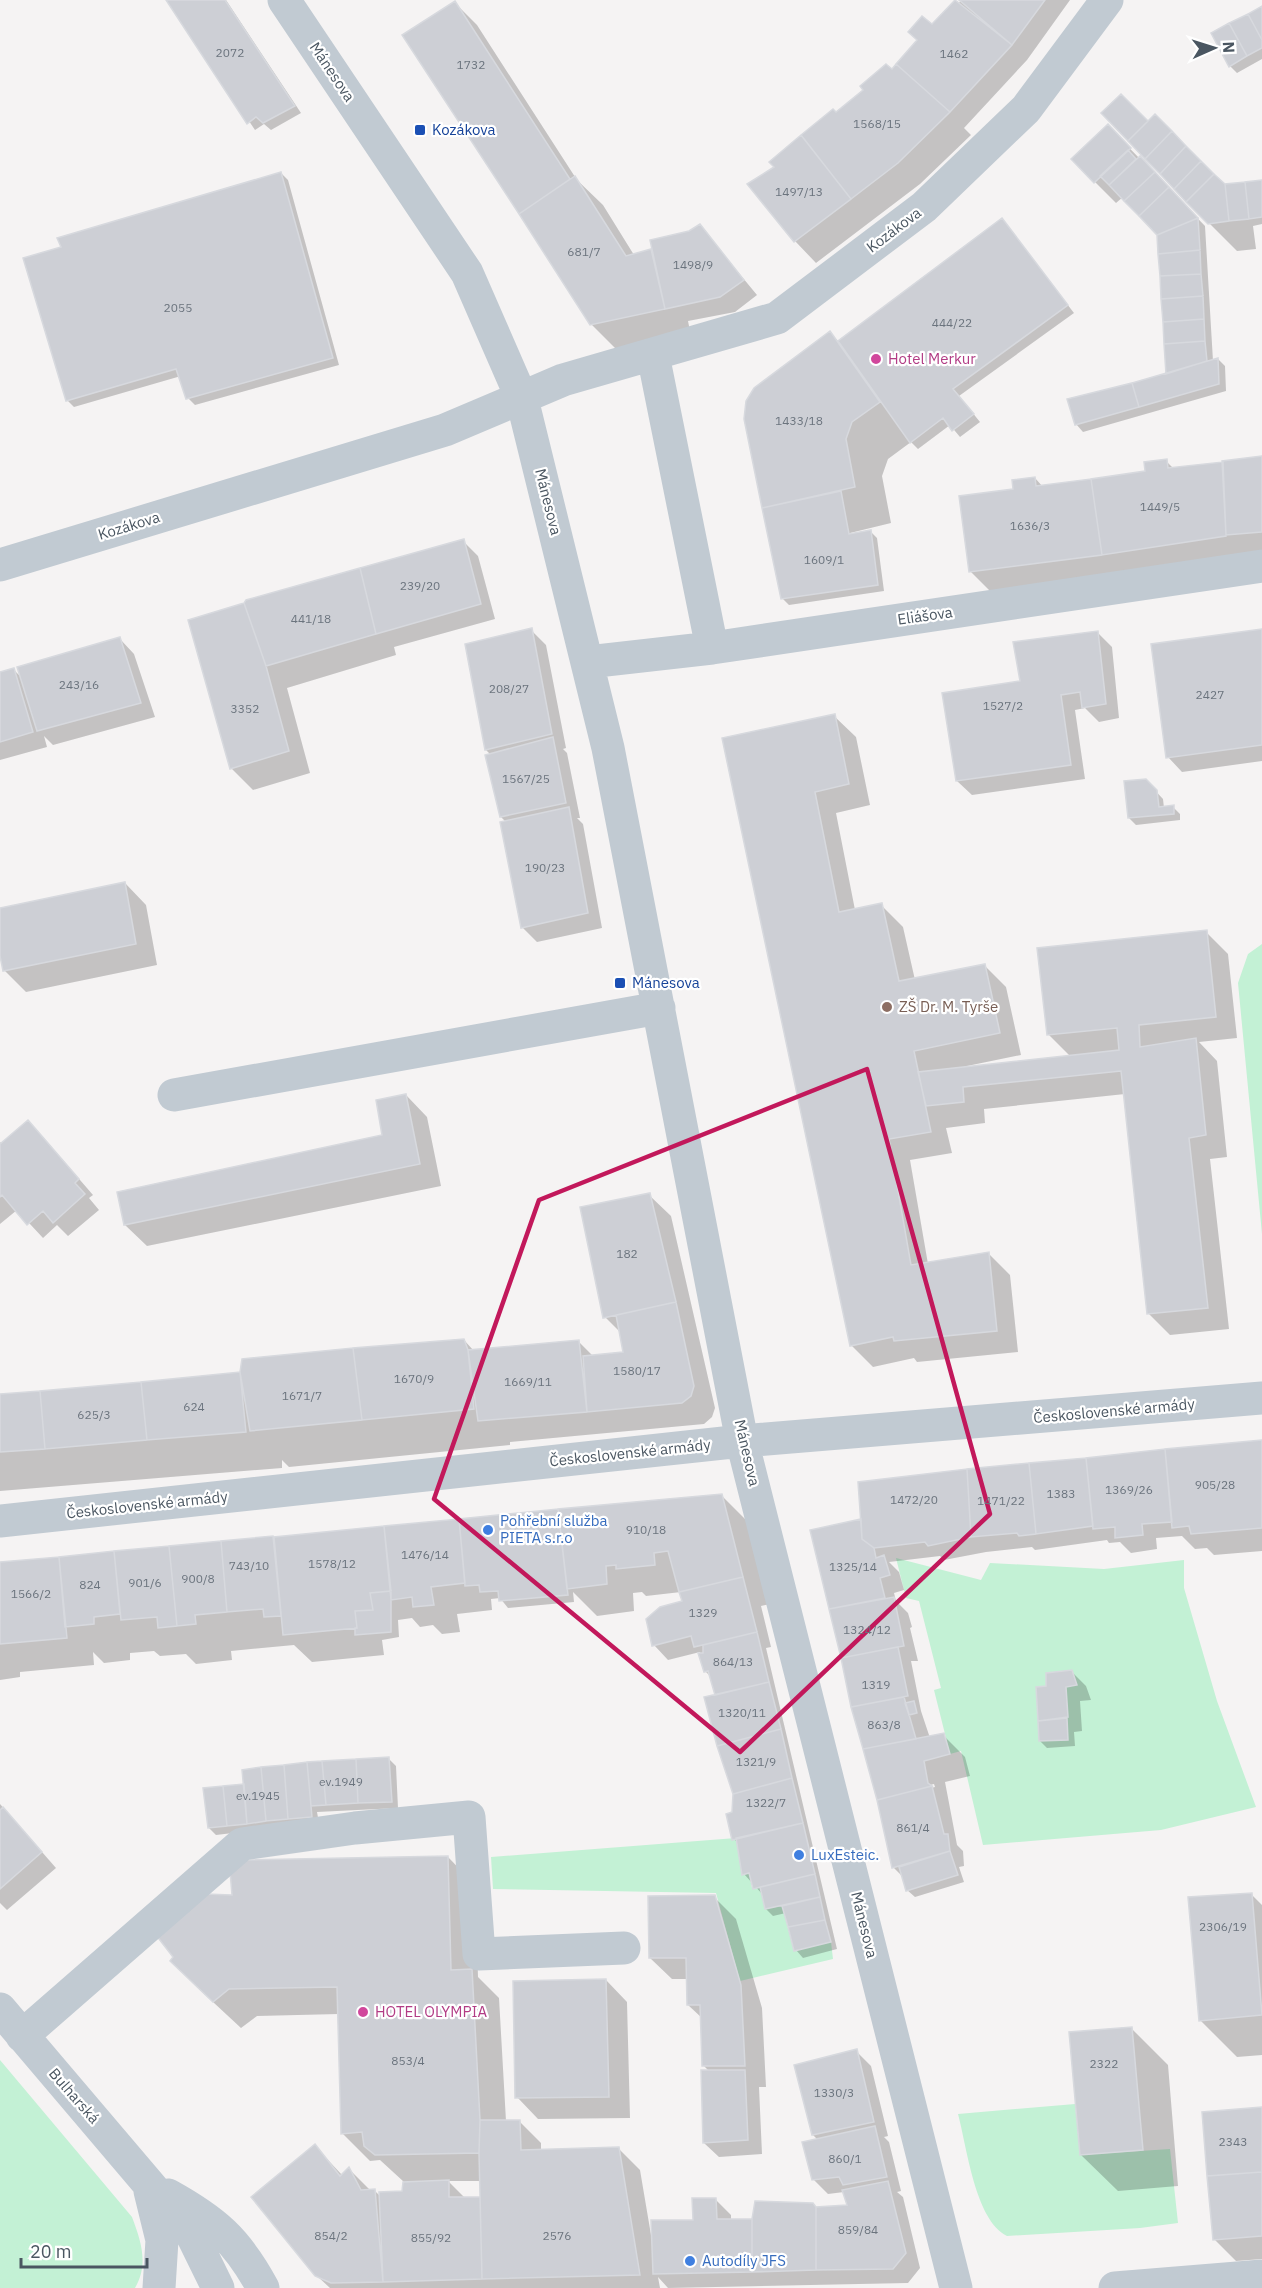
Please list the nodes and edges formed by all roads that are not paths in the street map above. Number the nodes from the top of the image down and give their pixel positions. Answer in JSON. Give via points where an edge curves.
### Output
{"nodes":[{"id":1,"x":284,"y":0,"type":"edge"},
{"id":2,"x":1107,"y":0,"type":"edge"},
{"id":3,"x":653,"y":355,"type":"junction"},
{"id":4,"x":522,"y":399,"type":"junction"},
{"id":5,"x":0,"y":565,"type":"edge"},
{"id":6,"x":1262,"y":566,"type":"edge"},
{"id":7,"x":712,"y":648,"type":"junction"},
{"id":8,"x":588,"y":662,"type":"junction"},
{"id":9,"x":659,"y":1008,"type":"junction"},
{"id":10,"x":174,"y":1095,"type":"dead end"},
{"id":11,"x":1262,"y":1398,"type":"edge"},
{"id":12,"x":742,"y":1441,"type":"junction"},
{"id":13,"x":0,"y":1521,"type":"edge"},
{"id":14,"x":624,"y":1948,"type":"dead end"},
{"id":15,"x":0,"y":2009,"type":"edge"},
{"id":16,"x":22,"y":2036,"type":"junction"},
{"id":17,"x":148,"y":2184,"type":"junction"},
{"id":18,"x":1262,"y":2276,"type":"edge"},
{"id":19,"x":159,"y":2288,"type":"edge"},
{"id":20,"x":218,"y":2288,"type":"edge"},
{"id":21,"x":263,"y":2288,"type":"edge"},
{"id":22,"x":956,"y":2288,"type":"edge"},
{"id":23,"x":1115,"y":2288,"type":"edge"}],
"edges":[{"from":1,"to":4,"type":"street","name":"Mánesova","via":[[468,273]]},
{"from":2,"to":3,"type":"street","name":"Kozákova","via":[[1026,109],[924,207],[777,318]]},
{"from":3,"to":4,"type":"street","name":"Kozákova","via":[[563,380]]},
{"from":3,"to":7,"type":"street"},
{"from":4,"to":5,"type":"street","name":"Kozákova","via":[[445,430]]},
{"from":4,"to":8,"type":"street","name":"Mánesova"},
{"from":6,"to":7,"type":"street","name":"Eliášova"},
{"from":7,"to":8,"type":"street","name":"Eliášova"},
{"from":8,"to":9,"type":"street","name":"Mánesova"},
{"from":9,"to":10,"type":"street"},
{"from":9,"to":12,"type":"street","name":"Mánesova"},
{"from":11,"to":12,"type":"street","name":"Československé armády"},
{"from":12,"to":13,"type":"street","name":"Československé armády"},
{"from":12,"to":22,"type":"street","name":"Mánesova"},
{"from":14,"to":16,"type":"street","via":[[479,1954],[469,1817],[243,1844]]},
{"from":15,"to":16,"type":"street","name":"Bulharská"},
{"from":16,"to":17,"type":"street","name":"Bulharská"},
{"from":17,"to":19,"type":"street","name":"Bulharská","via":[[162,2240]]},
{"from":17,"to":20,"type":"street","name":"Bulharská","via":[[192,2235]]},
{"from":17,"to":21,"type":"street","name":"Bulharská","via":[[206,2216],[236,2246]]},
{"from":18,"to":23,"type":"street"}]}
